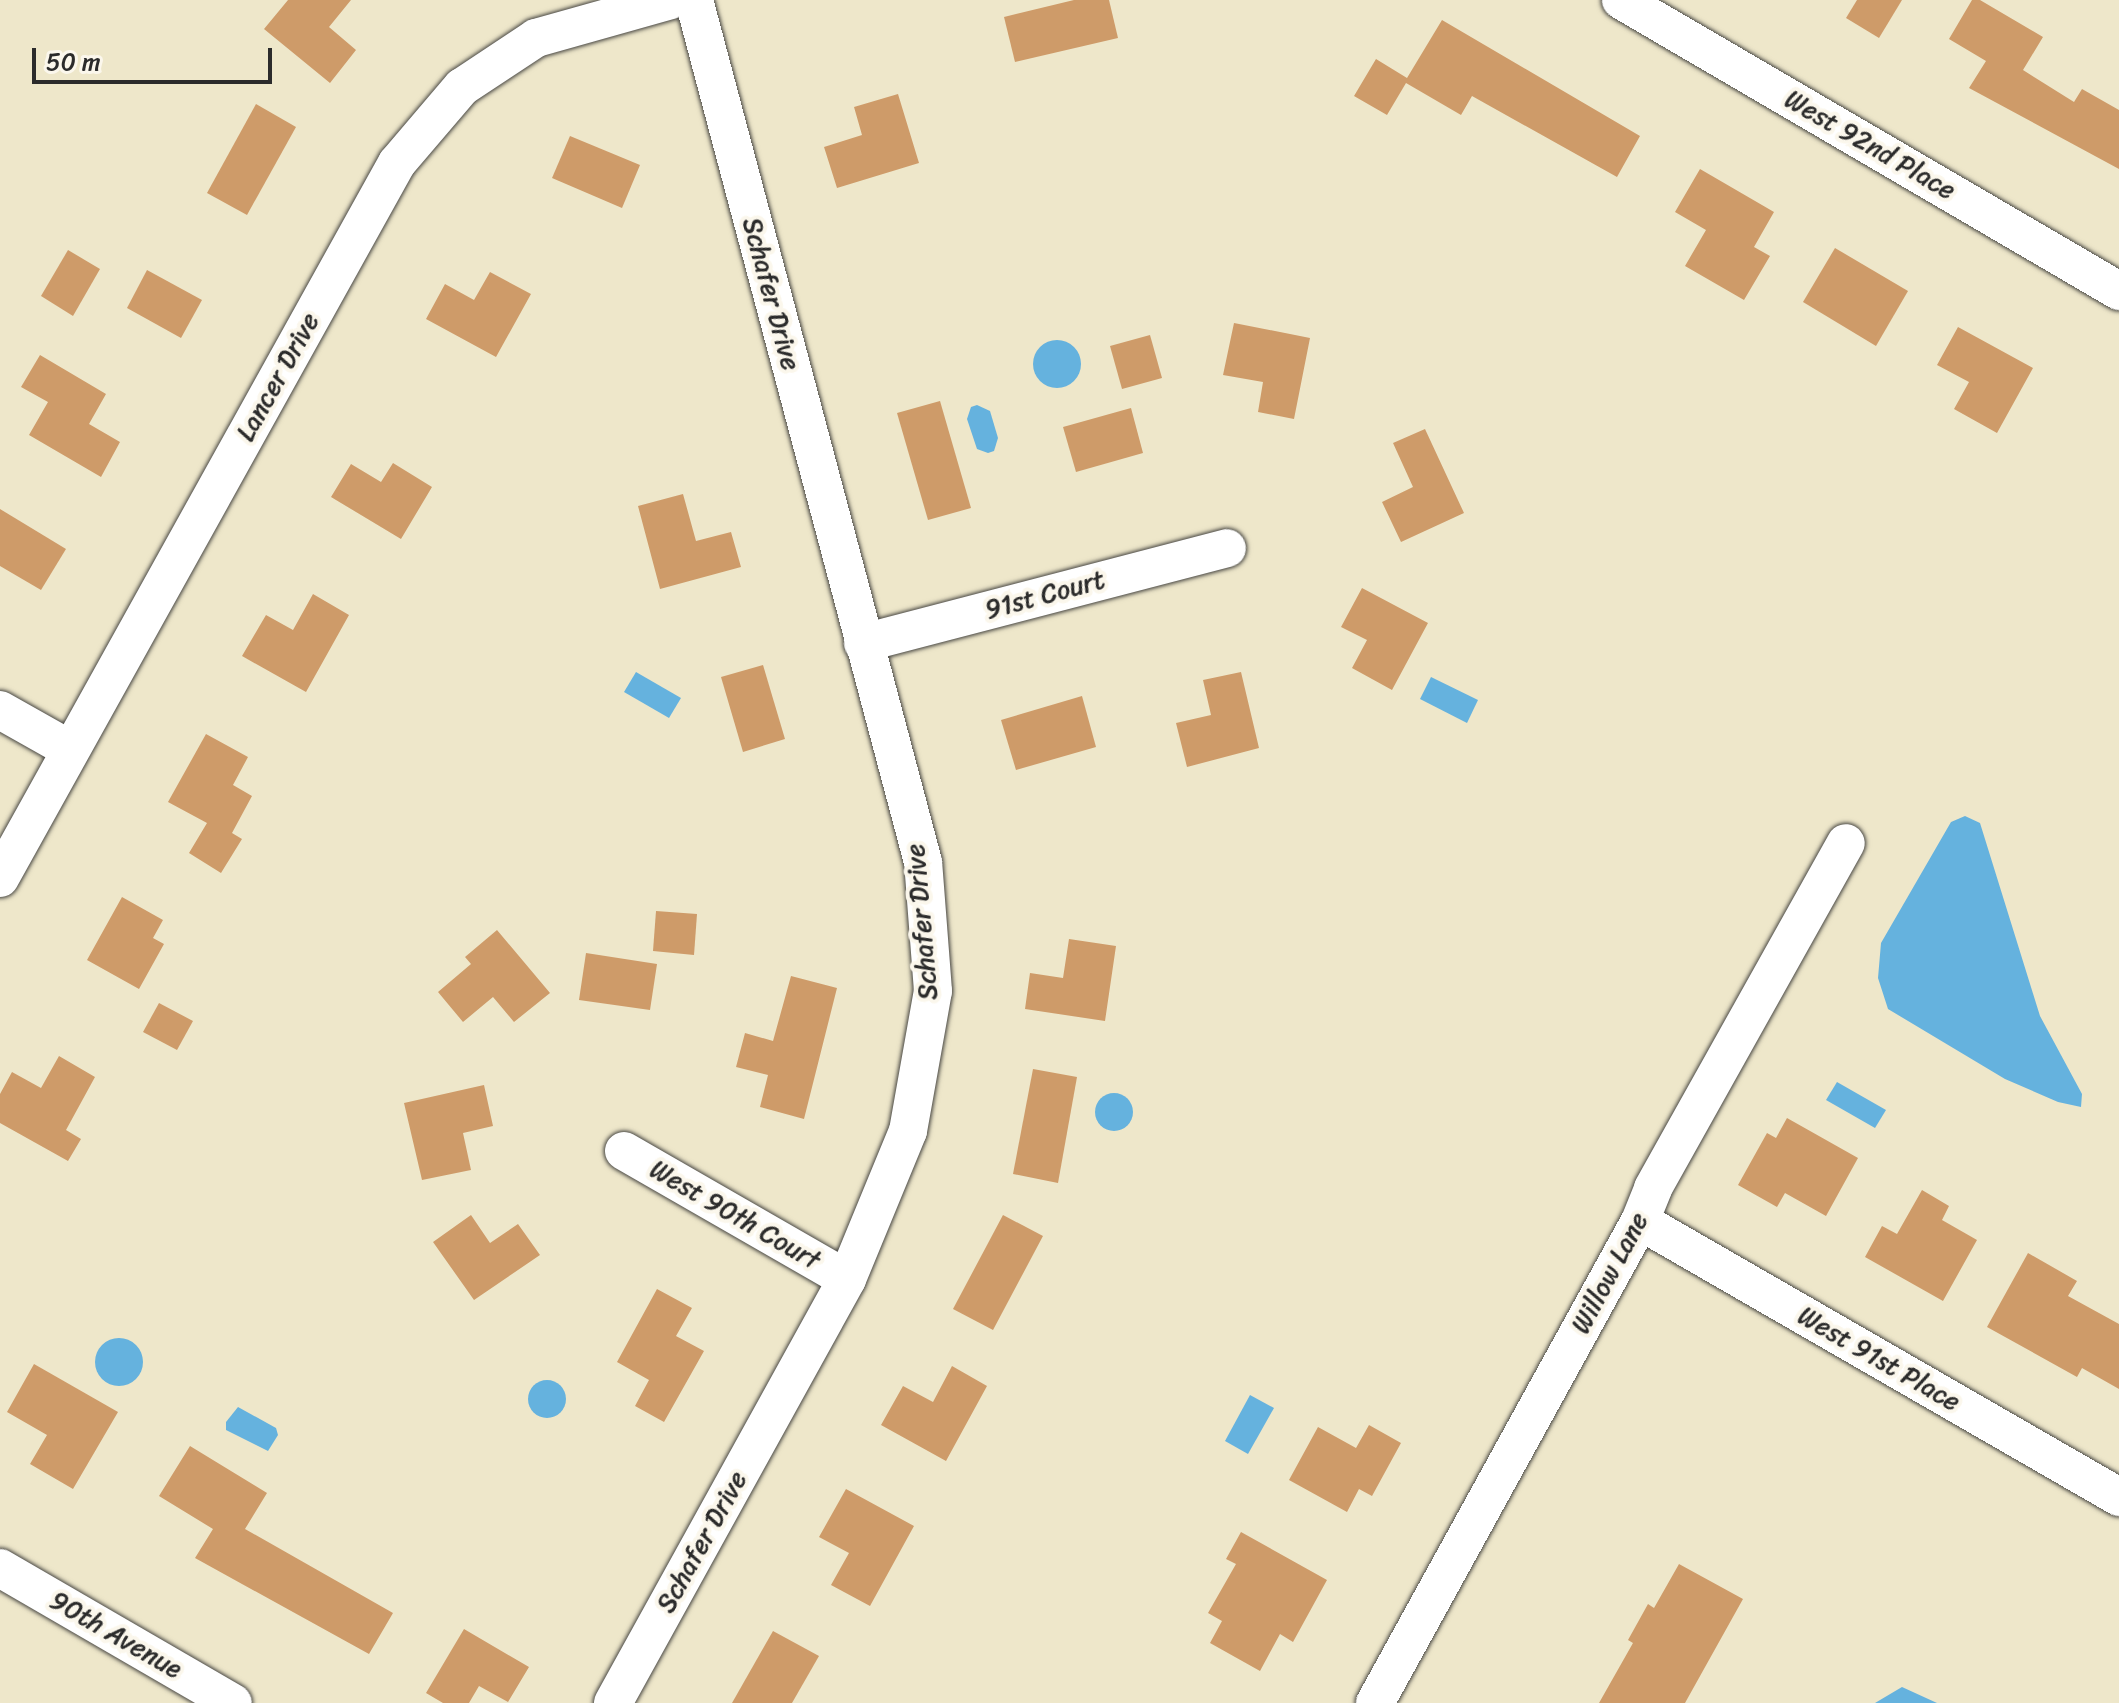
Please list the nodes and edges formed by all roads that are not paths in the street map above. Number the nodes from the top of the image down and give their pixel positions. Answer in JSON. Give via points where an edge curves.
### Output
{"nodes":[{"id":1,"x":671,"y":0,"type":"edge"},
{"id":2,"x":694,"y":0,"type":"edge"},
{"id":3,"x":1621,"y":0,"type":"edge"},
{"id":4,"x":2119,"y":291,"type":"edge"},
{"id":5,"x":1227,"y":548,"type":"dead end"},
{"id":6,"x":863,"y":643,"type":"junction"},
{"id":7,"x":0,"y":710,"type":"edge"},
{"id":8,"x":71,"y":750,"type":"junction"},
{"id":9,"x":1846,"y":843,"type":"dead end"},
{"id":10,"x":0,"y":878,"type":"edge"},
{"id":11,"x":624,"y":1151,"type":"dead end"},
{"id":12,"x":1640,"y":1221,"type":"junction"},
{"id":13,"x":847,"y":1279,"type":"junction"},
{"id":14,"x":2119,"y":1497,"type":"edge"},
{"id":15,"x":0,"y":1568,"type":"edge"},
{"id":16,"x":233,"y":1703,"type":"edge"},
{"id":17,"x":613,"y":1703,"type":"edge"},
{"id":18,"x":1375,"y":1703,"type":"edge"}],
"edges":[{"from":1,"to":8,"type":"street","name":"Lancer Drive","via":[[536,38],[462,87],[397,163]]},
{"from":2,"to":6,"type":"street","name":"Schafer Drive"},
{"from":3,"to":4,"type":"street","name":"West 92nd Place"},
{"from":5,"to":6,"type":"street","name":"91st Court"},
{"from":6,"to":13,"type":"street","name":"Schafer Drive","via":[[923,862],[933,991],[908,1131]]},
{"from":7,"to":8,"type":"street"},
{"from":8,"to":10,"type":"street","name":"Lancer Drive"},
{"from":9,"to":12,"type":"street","name":"Willow Lane","via":[[1653,1188]]},
{"from":11,"to":13,"type":"street","name":"West 90th Court"},
{"from":12,"to":14,"type":"street","name":"West 91st Place"},
{"from":12,"to":18,"type":"street","name":"Willow Lane"},
{"from":13,"to":17,"type":"street","name":"Schafer Drive"},
{"from":15,"to":16,"type":"street","name":"90th Avenue"}]}
